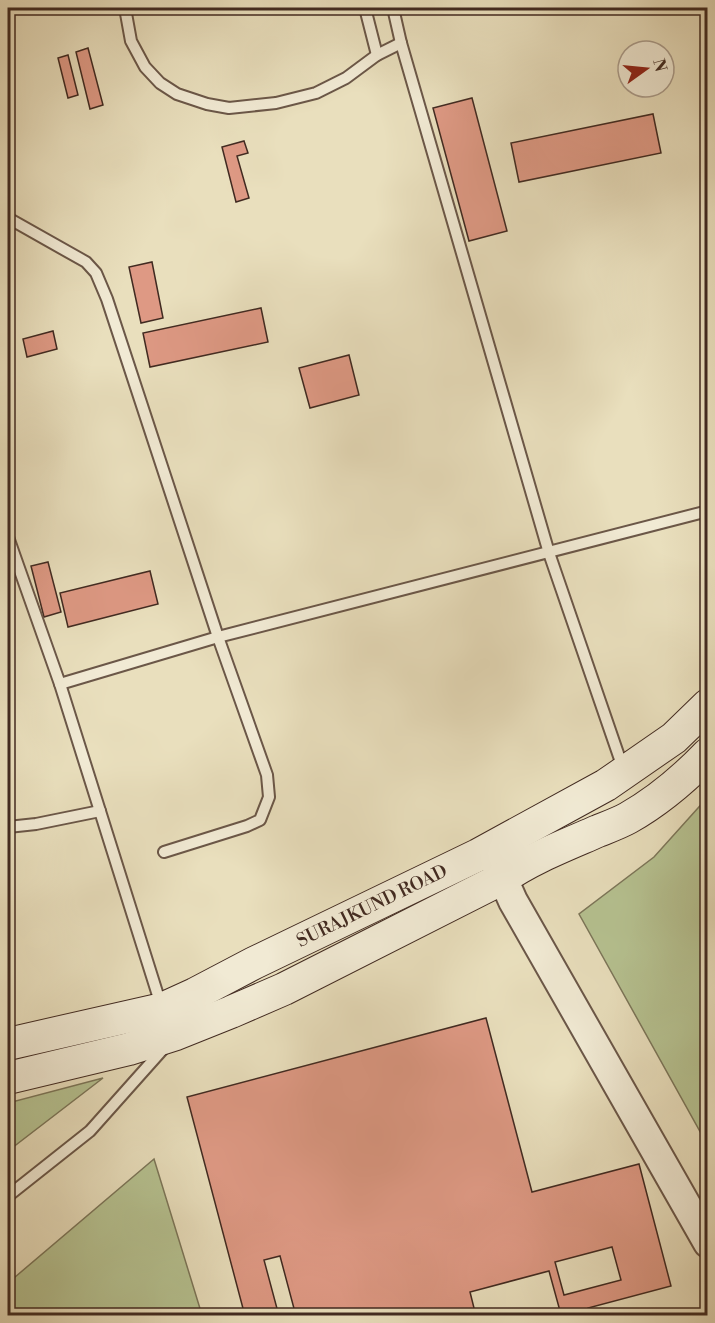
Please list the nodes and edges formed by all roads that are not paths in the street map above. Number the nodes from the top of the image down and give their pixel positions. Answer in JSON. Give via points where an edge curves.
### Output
{"nodes":[{"id":1,"x":125,"y":8,"type":"edge"},
{"id":2,"x":365,"y":8,"type":"edge"},
{"id":3,"x":393,"y":8,"type":"edge"},
{"id":4,"x":402,"y":43,"type":"junction"},
{"id":5,"x":377,"y":55,"type":"junction"},
{"id":6,"x":8,"y":218,"type":"edge"},
{"id":7,"x":708,"y":511,"type":"edge"},
{"id":8,"x":8,"y":537,"type":"edge"},
{"id":9,"x":549,"y":553,"type":"junction"},
{"id":10,"x":218,"y":637,"type":"junction"},
{"id":11,"x":60,"y":684,"type":"junction"},
{"id":12,"x":708,"y":705,"type":"edge"},
{"id":13,"x":708,"y":754,"type":"edge"},
{"id":14,"x":625,"y":773,"type":"junction"},
{"id":15,"x":100,"y":811,"type":"junction"},
{"id":16,"x":8,"y":827,"type":"edge"},
{"id":17,"x":489,"y":849,"type":"junction"},
{"id":18,"x":164,"y":852,"type":"dead end"},
{"id":19,"x":503,"y":878,"type":"junction"},
{"id":20,"x":169,"y":1021,"type":"junction"},
{"id":21,"x":8,"y":1044,"type":"edge"},
{"id":22,"x":8,"y":1078,"type":"edge"},
{"id":23,"x":8,"y":1196,"type":"edge"},
{"id":24,"x":708,"y":1243,"type":"edge"}],
"edges":[{"from":1,"to":5,"type":"lane","via":[[131,41],[145,67],[177,94],[207,104],[229,108],[276,103],[316,93],[346,78]]},
{"from":2,"to":5,"type":"lane"},
{"from":3,"to":4,"type":"lane"},
{"from":4,"to":5,"type":"lane"},
{"from":4,"to":9,"type":"lane"},
{"from":6,"to":10,"type":"lane","via":[[86,262],[96,273]]},
{"from":7,"to":9,"type":"lane"},
{"from":8,"to":11,"type":"lane"},
{"from":9,"to":10,"type":"lane"},
{"from":9,"to":14,"type":"lane"},
{"from":10,"to":11,"type":"lane"},
{"from":10,"to":18,"type":"lane","via":[[267,775],[268,797],[260,819],[247,826]]},
{"from":11,"to":15,"type":"lane"},
{"from":12,"to":14,"type":"main road","name":"SURAJKUND ROAD","via":[[674,738]]},
{"from":13,"to":19,"type":"main road","name":"SURAJKUND ROAD","via":[[662,796],[627,818]]},
{"from":14,"to":17,"type":"main road","name":"SURAJKUND ROAD"},
{"from":15,"to":16,"type":"lane"},
{"from":15,"to":20,"type":"lane"},
{"from":17,"to":19,"type":"street"},
{"from":17,"to":20,"type":"main road","name":"SURAJKUND ROAD","via":[[195,994]]},
{"from":19,"to":20,"type":"main road","name":"SURAJKUND ROAD","via":[[231,1012]]},
{"from":19,"to":24,"type":"street"},
{"from":20,"to":21,"type":"main road","name":"SURAJKUND ROAD"},
{"from":20,"to":22,"type":"main road","name":"SURAJKUND ROAD","via":[[129,1049]]},
{"from":20,"to":23,"type":"lane","via":[[90,1131]]}]}
